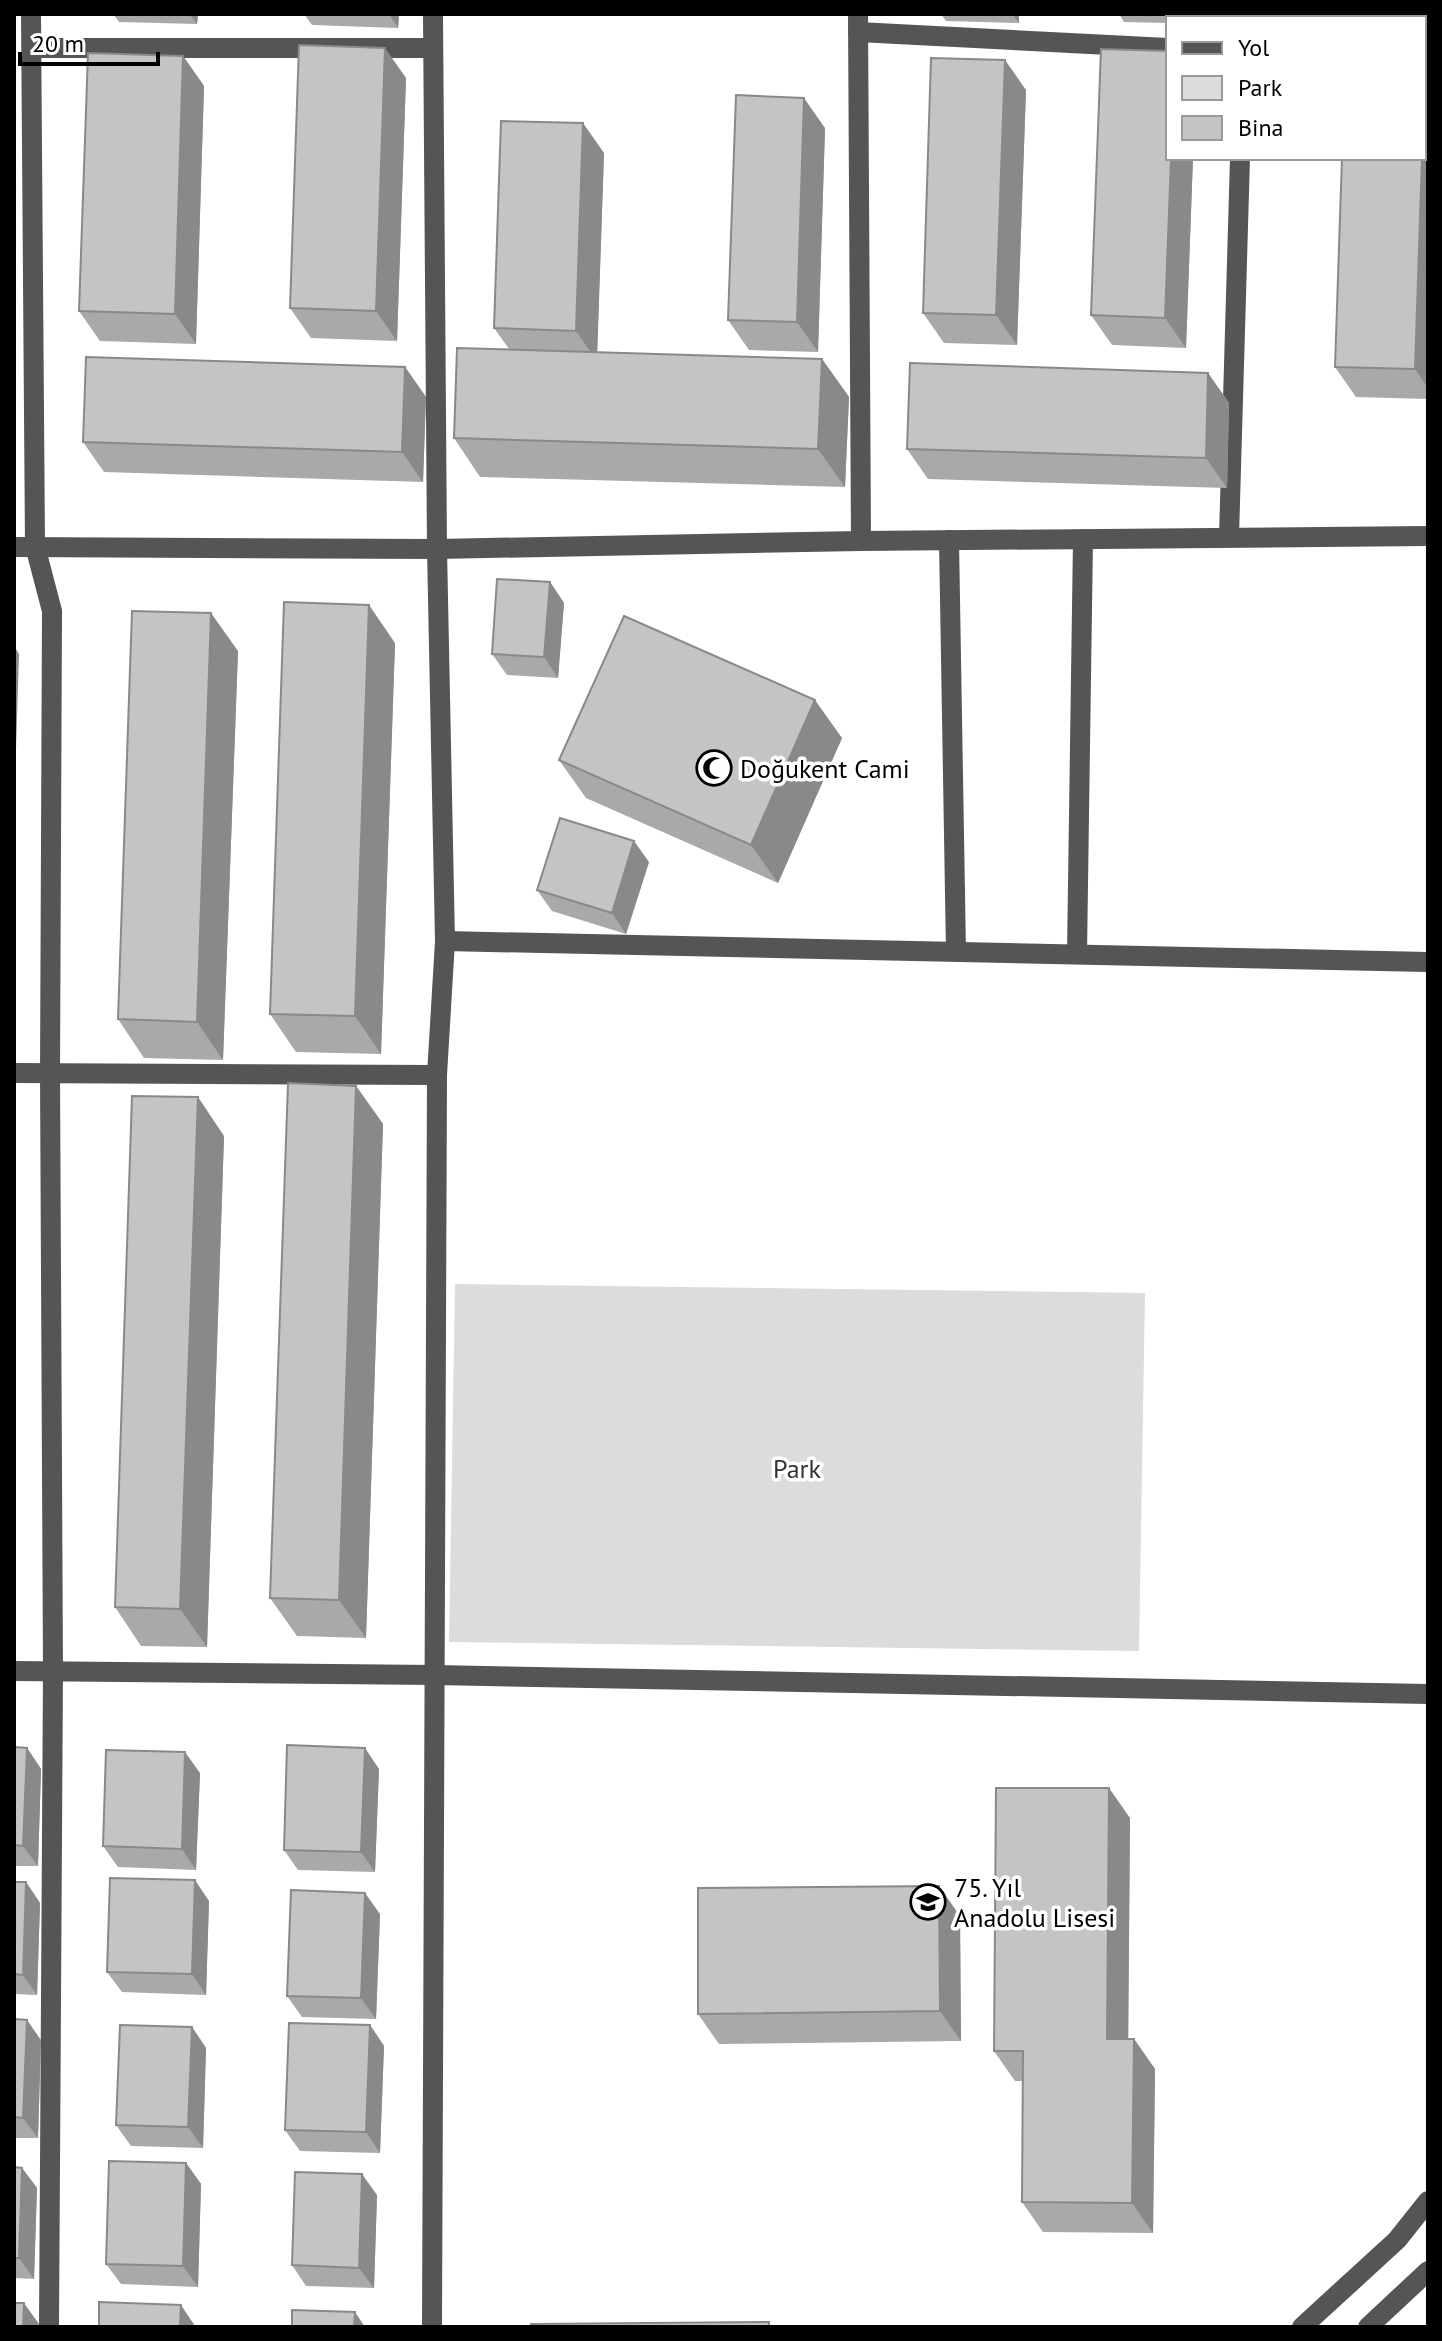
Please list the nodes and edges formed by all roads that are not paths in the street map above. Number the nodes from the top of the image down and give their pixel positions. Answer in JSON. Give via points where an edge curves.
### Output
{"nodes":[{"id":1,"x":31,"y":14,"type":"edge"},
{"id":2,"x":433,"y":14,"type":"edge"},
{"id":3,"x":858,"y":23,"type":"edge"},
{"id":4,"x":32,"y":48,"type":"junction"},
{"id":5,"x":432,"y":48,"type":"junction"},
{"id":6,"x":1166,"y":48,"type":"edge"},
{"id":7,"x":1240,"y":160,"type":"edge"},
{"id":8,"x":24,"y":202,"type":"edge"},
{"id":9,"x":1428,"y":536,"type":"edge"},
{"id":10,"x":1229,"y":537,"type":"junction"},
{"id":11,"x":1083,"y":539,"type":"junction"},
{"id":12,"x":949,"y":540,"type":"junction"},
{"id":13,"x":861,"y":541,"type":"junction"},
{"id":14,"x":24,"y":547,"type":"edge"},
{"id":15,"x":437,"y":549,"type":"junction"},
{"id":16,"x":445,"y":941,"type":"junction"},
{"id":17,"x":956,"y":952,"type":"junction"},
{"id":18,"x":1077,"y":954,"type":"junction"},
{"id":19,"x":1428,"y":962,"type":"edge"},
{"id":20,"x":14,"y":1073,"type":"edge"},
{"id":21,"x":50,"y":1074,"type":"junction"},
{"id":22,"x":437,"y":1075,"type":"junction"},
{"id":23,"x":14,"y":1671,"type":"edge"},
{"id":24,"x":53,"y":1671,"type":"junction"},
{"id":25,"x":435,"y":1675,"type":"junction"},
{"id":26,"x":1428,"y":1694,"type":"edge"},
{"id":27,"x":1428,"y":2201,"type":"edge"},
{"id":28,"x":1428,"y":2271,"type":"edge"},
{"id":29,"x":49,"y":2327,"type":"edge"},
{"id":30,"x":432,"y":2327,"type":"edge"},
{"id":31,"x":1302,"y":2327,"type":"edge"},
{"id":32,"x":1368,"y":2327,"type":"edge"}],
"edges":[{"from":1,"to":4,"type":"street"},
{"from":2,"to":5,"type":"street"},
{"from":3,"to":6,"type":"street"},
{"from":3,"to":13,"type":"street"},
{"from":4,"to":5,"type":"street"},
{"from":4,"to":8,"type":"street"},
{"from":5,"to":15,"type":"street"},
{"from":7,"to":10,"type":"street"},
{"from":8,"to":14,"type":"street"},
{"from":9,"to":10,"type":"street"},
{"from":10,"to":11,"type":"street"},
{"from":11,"to":12,"type":"street"},
{"from":11,"to":18,"type":"street"},
{"from":12,"to":13,"type":"street"},
{"from":12,"to":17,"type":"street"},
{"from":13,"to":15,"type":"street"},
{"from":14,"to":15,"type":"street"},
{"from":14,"to":21,"type":"street","via":[[52,611]]},
{"from":15,"to":16,"type":"street"},
{"from":16,"to":17,"type":"street"},
{"from":16,"to":22,"type":"street"},
{"from":17,"to":18,"type":"street"},
{"from":18,"to":19,"type":"street"},
{"from":20,"to":21,"type":"street"},
{"from":21,"to":22,"type":"street"},
{"from":21,"to":24,"type":"street"},
{"from":22,"to":25,"type":"street"},
{"from":23,"to":24,"type":"street"},
{"from":24,"to":25,"type":"street"},
{"from":24,"to":29,"type":"street"},
{"from":25,"to":26,"type":"street"},
{"from":25,"to":30,"type":"street"},
{"from":27,"to":31,"type":"street","via":[[1397,2240]]},
{"from":28,"to":32,"type":"street"}]}
